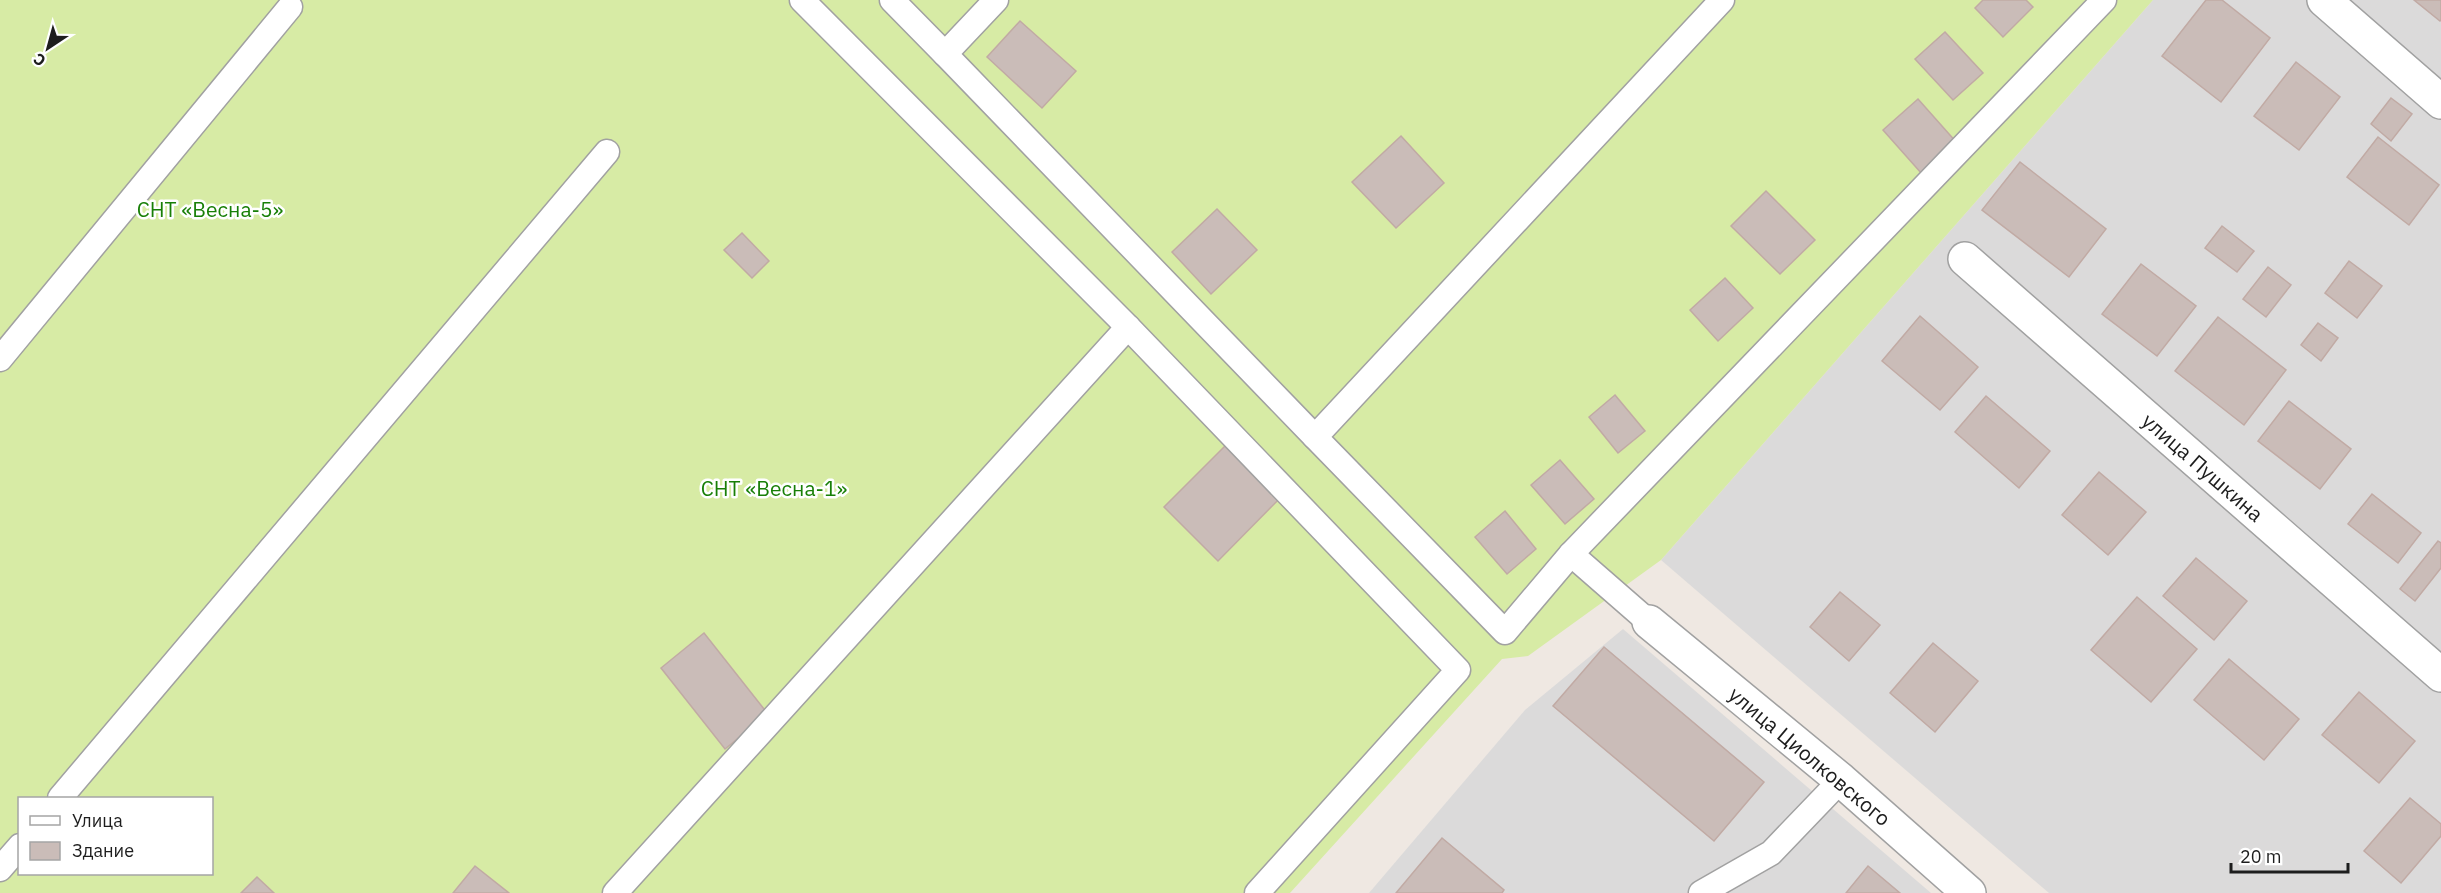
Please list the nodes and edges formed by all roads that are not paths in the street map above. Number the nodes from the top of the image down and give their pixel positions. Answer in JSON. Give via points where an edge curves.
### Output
{"nodes":[{"id":1,"x":802,"y":0,"type":"edge"},
{"id":2,"x":892,"y":0,"type":"edge"},
{"id":3,"x":996,"y":0,"type":"edge"},
{"id":4,"x":1722,"y":0,"type":"edge"},
{"id":5,"x":2104,"y":0,"type":"edge"},
{"id":6,"x":2324,"y":0,"type":"edge"},
{"id":7,"x":290,"y":7,"type":"dead end"},
{"id":8,"x":945,"y":54,"type":"junction"},
{"id":9,"x":2441,"y":102,"type":"edge"},
{"id":10,"x":607,"y":152,"type":"dead end"},
{"id":11,"x":1965,"y":260,"type":"dead end"},
{"id":12,"x":1128,"y":327,"type":"junction"},
{"id":13,"x":0,"y":359,"type":"edge"},
{"id":14,"x":1315,"y":437,"type":"junction"},
{"id":15,"x":1571,"y":554,"type":"junction"},
{"id":16,"x":1649,"y":622,"type":"joint"},
{"id":17,"x":2441,"y":675,"type":"edge"},
{"id":18,"x":1841,"y":780,"type":"junction"},
{"id":19,"x":61,"y":797,"type":"edge"},
{"id":20,"x":18,"y":848,"type":"edge"},
{"id":21,"x":0,"y":869,"type":"edge"},
{"id":22,"x":615,"y":893,"type":"edge"},
{"id":23,"x":1257,"y":893,"type":"edge"},
{"id":24,"x":1701,"y":893,"type":"edge"},
{"id":25,"x":1969,"y":893,"type":"edge"}],
"edges":[{"from":1,"to":12,"type":"lane"},
{"from":2,"to":8,"type":"lane"},
{"from":3,"to":8,"type":"lane"},
{"from":4,"to":14,"type":"lane"},
{"from":5,"to":15,"type":"lane"},
{"from":6,"to":9,"type":"street"},
{"from":7,"to":13,"type":"lane"},
{"from":8,"to":14,"type":"lane"},
{"from":10,"to":19,"type":"lane"},
{"from":11,"to":17,"type":"street","name":"улица Пушкина"},
{"from":12,"to":22,"type":"lane"},
{"from":12,"to":23,"type":"lane","via":[[1458,670]]},
{"from":14,"to":15,"type":"lane","via":[[1505,632]]},
{"from":15,"to":16,"type":"lane"},
{"from":16,"to":18,"type":"street","name":"улица Циолковского"},
{"from":18,"to":24,"type":"lane","via":[[1771,853]]},
{"from":18,"to":25,"type":"street","name":"улица Циолковского"},
{"from":20,"to":21,"type":"lane"}]}
